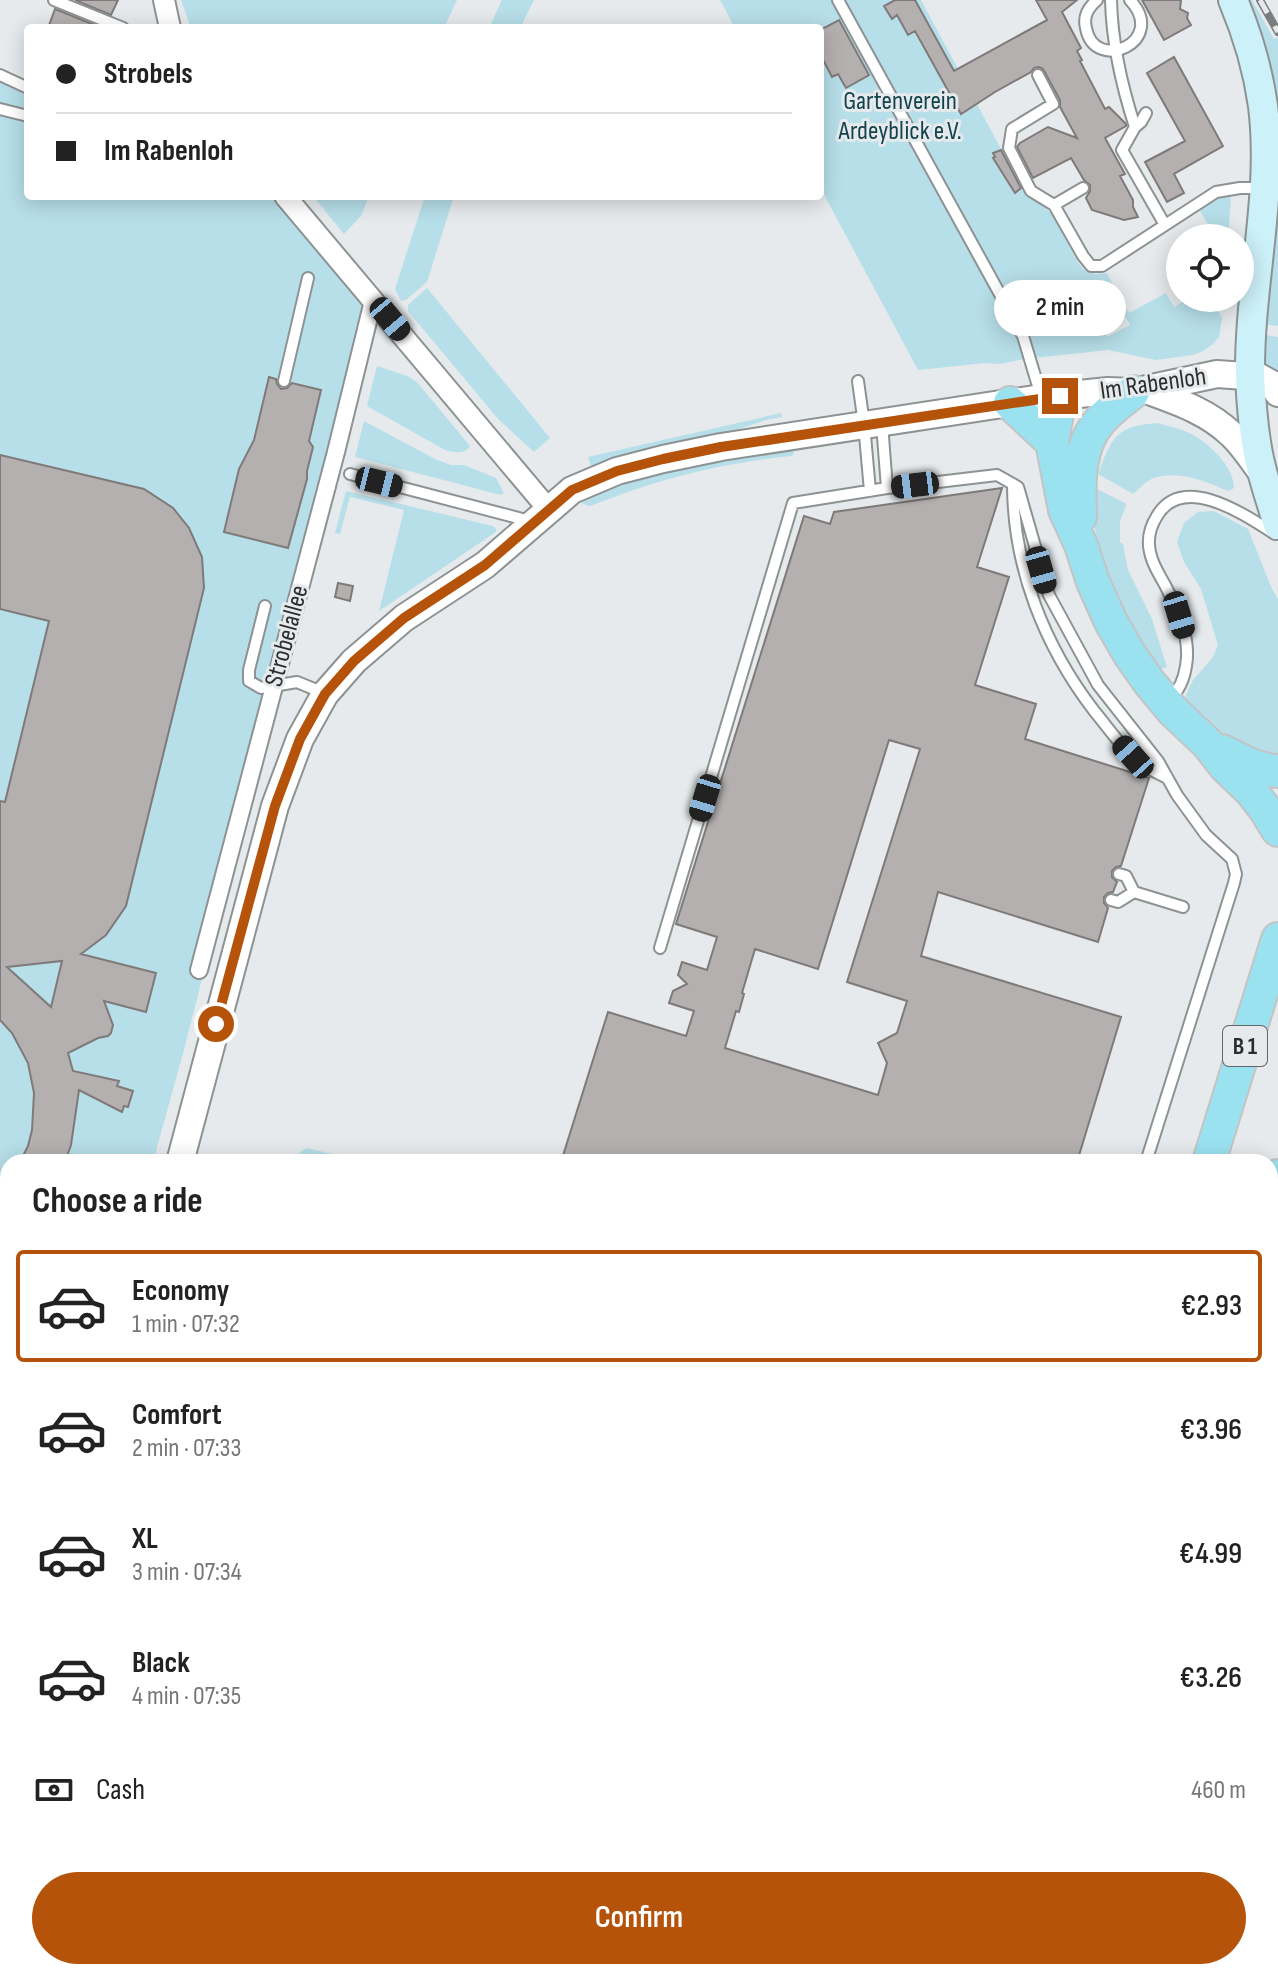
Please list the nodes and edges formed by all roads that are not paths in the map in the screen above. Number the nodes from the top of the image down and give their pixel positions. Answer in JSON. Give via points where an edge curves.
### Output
{"nodes":[{"id":1,"x":54,"y":0,"type":"edge"},
{"id":2,"x":164,"y":0,"type":"edge"},
{"id":3,"x":838,"y":0,"type":"edge"},
{"id":4,"x":1097,"y":0,"type":"edge"},
{"id":5,"x":1111,"y":0,"type":"edge"},
{"id":6,"x":1130,"y":0,"type":"edge"},
{"id":7,"x":1233,"y":0,"type":"edge"},
{"id":8,"x":113,"y":24,"type":"edge"},
{"id":9,"x":169,"y":24,"type":"edge"},
{"id":10,"x":1117,"y":51,"type":"junction"},
{"id":11,"x":0,"y":75,"type":"edge"},
{"id":12,"x":1038,"y":75,"type":"dead end"},
{"id":13,"x":24,"y":86,"type":"edge"},
{"id":14,"x":0,"y":109,"type":"edge"},
{"id":15,"x":1146,"y":113,"type":"dead end"},
{"id":16,"x":24,"y":115,"type":"edge"},
{"id":17,"x":1135,"y":127,"type":"junction"},
{"id":18,"x":1271,"y":141,"type":"edge"},
{"id":19,"x":1083,"y":188,"type":"dead end"},
{"id":20,"x":1264,"y":188,"type":"junction"},
{"id":21,"x":288,"y":200,"type":"edge"},
{"id":22,"x":1054,"y":205,"type":"junction"},
{"id":23,"x":1165,"y":225,"type":"junction"},
{"id":24,"x":308,"y":278,"type":"dead end"},
{"id":25,"x":373,"y":301,"type":"junction"},
{"id":26,"x":1250,"y":375,"type":"junction"},
{"id":27,"x":284,"y":381,"type":"dead end"},
{"id":28,"x":858,"y":381,"type":"dead end"},
{"id":29,"x":1139,"y":391,"type":"junction"},
{"id":30,"x":1278,"y":393,"type":"edge"},
{"id":31,"x":1051,"y":397,"type":"junction"},
{"id":32,"x":1010,"y":403,"type":"junction"},
{"id":33,"x":873,"y":423,"type":"junction"},
{"id":34,"x":1052,"y":442,"type":"junction"},
{"id":35,"x":350,"y":474,"type":"dead end"},
{"id":36,"x":1263,"y":474,"type":"junction"},
{"id":37,"x":1013,"y":484,"type":"junction"},
{"id":38,"x":1079,"y":486,"type":"junction"},
{"id":39,"x":887,"y":488,"type":"junction"},
{"id":40,"x":870,"y":491,"type":"junction"},
{"id":41,"x":542,"y":516,"type":"junction"},
{"id":42,"x":1278,"y":525,"type":"edge"},
{"id":43,"x":1278,"y":536,"type":"edge"},
{"id":44,"x":1081,"y":545,"type":"junction"},
{"id":45,"x":265,"y":606,"type":"dead end"},
{"id":46,"x":273,"y":688,"type":"junction"},
{"id":47,"x":325,"y":694,"type":"junction"},
{"id":48,"x":1165,"y":701,"type":"junction"},
{"id":49,"x":1208,"y":744,"type":"junction"},
{"id":50,"x":1278,"y":771,"type":"edge"},
{"id":51,"x":1168,"y":779,"type":"junction"},
{"id":52,"x":1278,"y":830,"type":"edge"},
{"id":53,"x":1119,"y":874,"type":"dead end"},
{"id":54,"x":1134,"y":892,"type":"junction"},
{"id":55,"x":1111,"y":900,"type":"dead end"},
{"id":56,"x":1183,"y":907,"type":"dead end"},
{"id":57,"x":1278,"y":939,"type":"edge"},
{"id":58,"x":660,"y":948,"type":"dead end"},
{"id":59,"x":199,"y":970,"type":"dead end"},
{"id":60,"x":185,"y":1154,"type":"edge"},
{"id":61,"x":1148,"y":1154,"type":"edge"},
{"id":62,"x":1211,"y":1154,"type":"edge"}],
"edges":[{"from":1,"to":8,"type":"lane"},
{"from":2,"to":9,"type":"street"},
{"from":3,"to":31,"type":"lane","via":[[1023,336]]},
{"from":4,"to":10,"type":"lane","via":[[1085,16],[1087,34],[1099,48]]},
{"from":5,"to":10,"type":"lane"},
{"from":6,"to":10,"type":"lane","via":[[1141,26],[1133,43]]},
{"from":7,"to":18,"type":"main road"},
{"from":10,"to":17,"type":"lane"},
{"from":11,"to":13,"type":"lane"},
{"from":12,"to":22,"type":"lane","via":[[1053,104],[1012,129],[1009,148],[1031,191]]},
{"from":14,"to":16,"type":"lane"},
{"from":15,"to":17,"type":"lane"},
{"from":17,"to":23,"type":"lane","via":[[1122,150]]},
{"from":18,"to":20,"type":"main road"},
{"from":19,"to":22,"type":"lane"},
{"from":20,"to":23,"type":"lane","via":[[1216,192]]},
{"from":20,"to":26,"type":"main road"},
{"from":21,"to":25,"type":"street"},
{"from":22,"to":23,"type":"lane","via":[[1091,266],[1102,266]]},
{"from":24,"to":27,"type":"lane"},
{"from":25,"to":41,"type":"street"},
{"from":25,"to":46,"type":"street","name":"Strobelallee","bridge":true},
{"from":26,"to":29,"type":"street","name":"Im Rabenloh","via":[[1217,374]]},
{"from":26,"to":30,"type":"street","via":[[1272,384]]},
{"from":26,"to":36,"type":"main road"},
{"from":28,"to":33,"type":"lane"},
{"from":29,"to":31,"type":"street","name":"Im Rabenloh"},
{"from":29,"to":36,"type":"street","via":[[1215,421]]},
{"from":29,"to":38,"type":"main road","via":[[1092,432]]},
{"from":31,"to":32,"type":"street","name":"Im Rabenloh"},
{"from":31,"to":34,"type":"main road"},
{"from":31,"to":38,"type":"main road","via":[[1068,419]]},
{"from":32,"to":33,"type":"street","name":"Im Rabenloh"},
{"from":32,"to":34,"type":"main road"},
{"from":33,"to":39,"type":"lane"},
{"from":33,"to":40,"type":"lane"},
{"from":33,"to":41,"type":"street","name":"Im Rabenloh","via":[[721,447],[617,471],[572,490]]},
{"from":34,"to":44,"type":"main road","via":[[1065,510]]},
{"from":35,"to":41,"type":"lane"},
{"from":36,"to":42,"type":"main road"},
{"from":37,"to":39,"type":"lane","via":[[997,475]]},
{"from":37,"to":51,"type":"lane","via":[[1049,595],[1098,685]]},
{"from":37,"to":51,"type":"lane","via":[[1022,563],[1056,653],[1118,740]]},
{"from":38,"to":44,"type":"main road"},
{"from":39,"to":40,"type":"lane"},
{"from":40,"to":58,"type":"lane","via":[[793,503]]},
{"from":41,"to":47,"type":"street","name":"Im Rabenloh","via":[[485,565],[404,618]]},
{"from":43,"to":48,"type":"lane","via":[[1208,499],[1179,497],[1161,510],[1148,541],[1150,554],[1179,615],[1188,653],[1179,691]]},
{"from":44,"to":48,"type":"main road","via":[[1111,622]]},
{"from":45,"to":46,"type":"lane","via":[[249,681]]},
{"from":46,"to":47,"type":"lane","via":[[297,682]]},
{"from":46,"to":59,"type":"street","name":"Strobelallee"},
{"from":47,"to":60,"type":"street","name":"Strobelallee","via":[[300,739],[275,806]]},
{"from":48,"to":49,"type":"main road"},
{"from":49,"to":50,"type":"main road","via":[[1250,766]]},
{"from":49,"to":52,"type":"main road"},
{"from":51,"to":61,"type":"lane","via":[[1206,835],[1232,859],[1236,874]]},
{"from":53,"to":54,"type":"lane","via":[[1126,876]]},
{"from":54,"to":55,"type":"lane","via":[[1118,902]]},
{"from":54,"to":56,"type":"lane"},
{"from":57,"to":62,"type":"main road","number":"B 1"}]}
